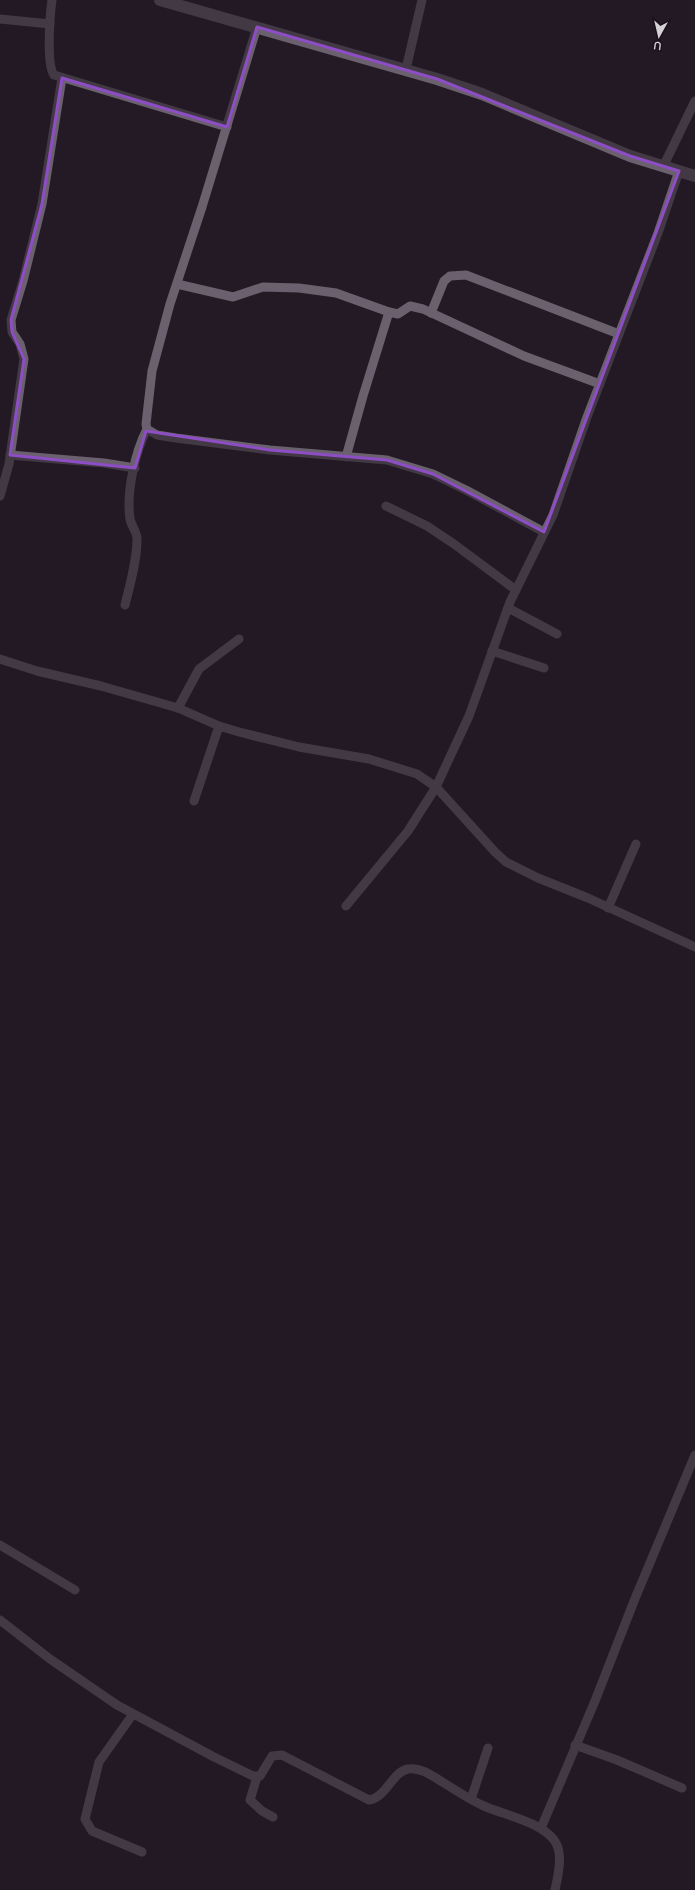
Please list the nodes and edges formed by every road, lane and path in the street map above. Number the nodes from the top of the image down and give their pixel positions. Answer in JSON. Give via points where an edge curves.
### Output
{"nodes":[{"id":1,"x":52,"y":0,"type":"edge"},
{"id":2,"x":160,"y":0,"type":"edge"},
{"id":3,"x":422,"y":0,"type":"edge"},
{"id":4,"x":0,"y":19,"type":"edge"},
{"id":5,"x":50,"y":24,"type":"junction"},
{"id":6,"x":257,"y":27,"type":"junction"},
{"id":7,"x":406,"y":69,"type":"junction"},
{"id":8,"x":62,"y":78,"type":"junction"},
{"id":9,"x":695,"y":101,"type":"edge"},
{"id":10,"x":227,"y":127,"type":"junction"},
{"id":11,"x":663,"y":167,"type":"junction"},
{"id":12,"x":679,"y":172,"type":"junction"},
{"id":13,"x":695,"y":176,"type":"edge"},
{"id":14,"x":177,"y":284,"type":"junction"},
{"id":15,"x":389,"y":312,"type":"junction"},
{"id":16,"x":431,"y":313,"type":"junction"},
{"id":17,"x":619,"y":334,"type":"junction"},
{"id":18,"x":600,"y":384,"type":"junction"},
{"id":19,"x":147,"y":429,"type":"junction"},
{"id":20,"x":10,"y":455,"type":"junction"},
{"id":21,"x":346,"y":457,"type":"junction"},
{"id":22,"x":135,"y":468,"type":"junction"},
{"id":23,"x":0,"y":496,"type":"edge"},
{"id":24,"x":386,"y":506,"type":"dead end"},
{"id":25,"x":544,"y":532,"type":"junction"},
{"id":26,"x":516,"y":590,"type":"junction"},
{"id":27,"x":125,"y":605,"type":"dead end"},
{"id":28,"x":508,"y":608,"type":"junction"},
{"id":29,"x":557,"y":634,"type":"dead end"},
{"id":30,"x":239,"y":639,"type":"dead end"},
{"id":31,"x":492,"y":651,"type":"junction"},
{"id":32,"x":0,"y":659,"type":"edge"},
{"id":33,"x":544,"y":668,"type":"dead end"},
{"id":34,"x":178,"y":708,"type":"junction"},
{"id":35,"x":219,"y":726,"type":"junction"},
{"id":36,"x":436,"y":787,"type":"junction"},
{"id":37,"x":194,"y":801,"type":"dead end"},
{"id":38,"x":636,"y":844,"type":"dead end"},
{"id":39,"x":346,"y":906,"type":"dead end"},
{"id":40,"x":608,"y":908,"type":"junction"},
{"id":41,"x":695,"y":947,"type":"edge"},
{"id":42,"x":695,"y":1455,"type":"edge"},
{"id":43,"x":0,"y":1545,"type":"edge"},
{"id":44,"x":75,"y":1590,"type":"dead end"},
{"id":45,"x":0,"y":1620,"type":"edge"},
{"id":46,"x":133,"y":1714,"type":"junction"},
{"id":47,"x":575,"y":1746,"type":"junction"},
{"id":48,"x":488,"y":1748,"type":"dead end"},
{"id":49,"x":257,"y":1776,"type":"junction"},
{"id":50,"x":682,"y":1788,"type":"dead end"},
{"id":51,"x":471,"y":1799,"type":"junction"},
{"id":52,"x":273,"y":1817,"type":"dead end"},
{"id":53,"x":541,"y":1828,"type":"junction"},
{"id":54,"x":142,"y":1852,"type":"dead end"},
{"id":55,"x":555,"y":1890,"type":"edge"}],
"edges":[{"from":1,"to":5,"type":"street"},
{"from":2,"to":6,"type":"street"},
{"from":3,"to":7,"type":"street"},
{"from":4,"to":5,"type":"street"},
{"from":5,"to":8,"type":"street","via":[[51,68],[54,75]]},
{"from":6,"to":7,"type":"street"},
{"from":6,"to":10,"type":"street"},
{"from":7,"to":11,"type":"street","via":[[482,94],[595,142]]},
{"from":8,"to":10,"type":"street"},
{"from":8,"to":20,"type":"street","via":[[42,204],[11,320],[12,332],[20,344],[24,359]]},
{"from":9,"to":11,"type":"street"},
{"from":10,"to":14,"type":"street"},
{"from":11,"to":12,"type":"street"},
{"from":12,"to":13,"type":"street"},
{"from":12,"to":17,"type":"street"},
{"from":14,"to":15,"type":"street","via":[[233,297],[263,287],[299,288],[336,293]]},
{"from":14,"to":19,"type":"street","via":[[152,371]]},
{"from":15,"to":16,"type":"street","via":[[398,314],[410,306]]},
{"from":15,"to":21,"type":"street"},
{"from":16,"to":17,"type":"street","via":[[444,281],[450,276],[466,275]]},
{"from":16,"to":18,"type":"street","via":[[524,356]]},
{"from":17,"to":18,"type":"street"},
{"from":18,"to":25,"type":"street","via":[[553,515]]},
{"from":19,"to":21,"type":"street","via":[[157,435],[176,438]]},
{"from":19,"to":22,"type":"street","via":[[141,441]]},
{"from":20,"to":22,"type":"street","via":[[98,462]]},
{"from":20,"to":23,"type":"street"},
{"from":21,"to":25,"type":"street","via":[[387,460],[434,474]]},
{"from":22,"to":27,"type":"street","via":[[129,498],[130,520],[136,532],[137,543]]},
{"from":24,"to":26,"type":"street","via":[[427,526]]},
{"from":25,"to":26,"type":"street"},
{"from":26,"to":28,"type":"street"},
{"from":28,"to":29,"type":"street"},
{"from":28,"to":31,"type":"street"},
{"from":30,"to":34,"type":"street","via":[[199,669]]},
{"from":31,"to":33,"type":"street"},
{"from":31,"to":36,"type":"street","via":[[469,716]]},
{"from":32,"to":34,"type":"street"},
{"from":34,"to":35,"type":"street"},
{"from":35,"to":36,"type":"street","via":[[299,747],[369,759],[417,774]]},
{"from":35,"to":37,"type":"street"},
{"from":36,"to":39,"type":"street","via":[[408,831]]},
{"from":36,"to":40,"type":"street","via":[[506,862]]},
{"from":38,"to":40,"type":"street"},
{"from":40,"to":41,"type":"street"},
{"from":42,"to":47,"type":"street"},
{"from":43,"to":44,"type":"street"},
{"from":45,"to":46,"type":"street","via":[[50,1659]]},
{"from":46,"to":49,"type":"street","via":[[214,1757]]},
{"from":46,"to":54,"type":"street","via":[[100,1762],[85,1819],[92,1831]]},
{"from":47,"to":50,"type":"street","via":[[617,1760]]},
{"from":47,"to":53,"type":"street"},
{"from":48,"to":51,"type":"street"},
{"from":49,"to":51,"type":"street","via":[[260,1776],[272,1756],[282,1755],[369,1800],[379,1797],[400,1772],[408,1769],[428,1773]]},
{"from":49,"to":52,"type":"street","via":[[250,1800]]},
{"from":51,"to":53,"type":"street","via":[[482,1806]]},
{"from":53,"to":55,"type":"street","via":[[550,1835],[558,1848],[559,1872]]}]}
